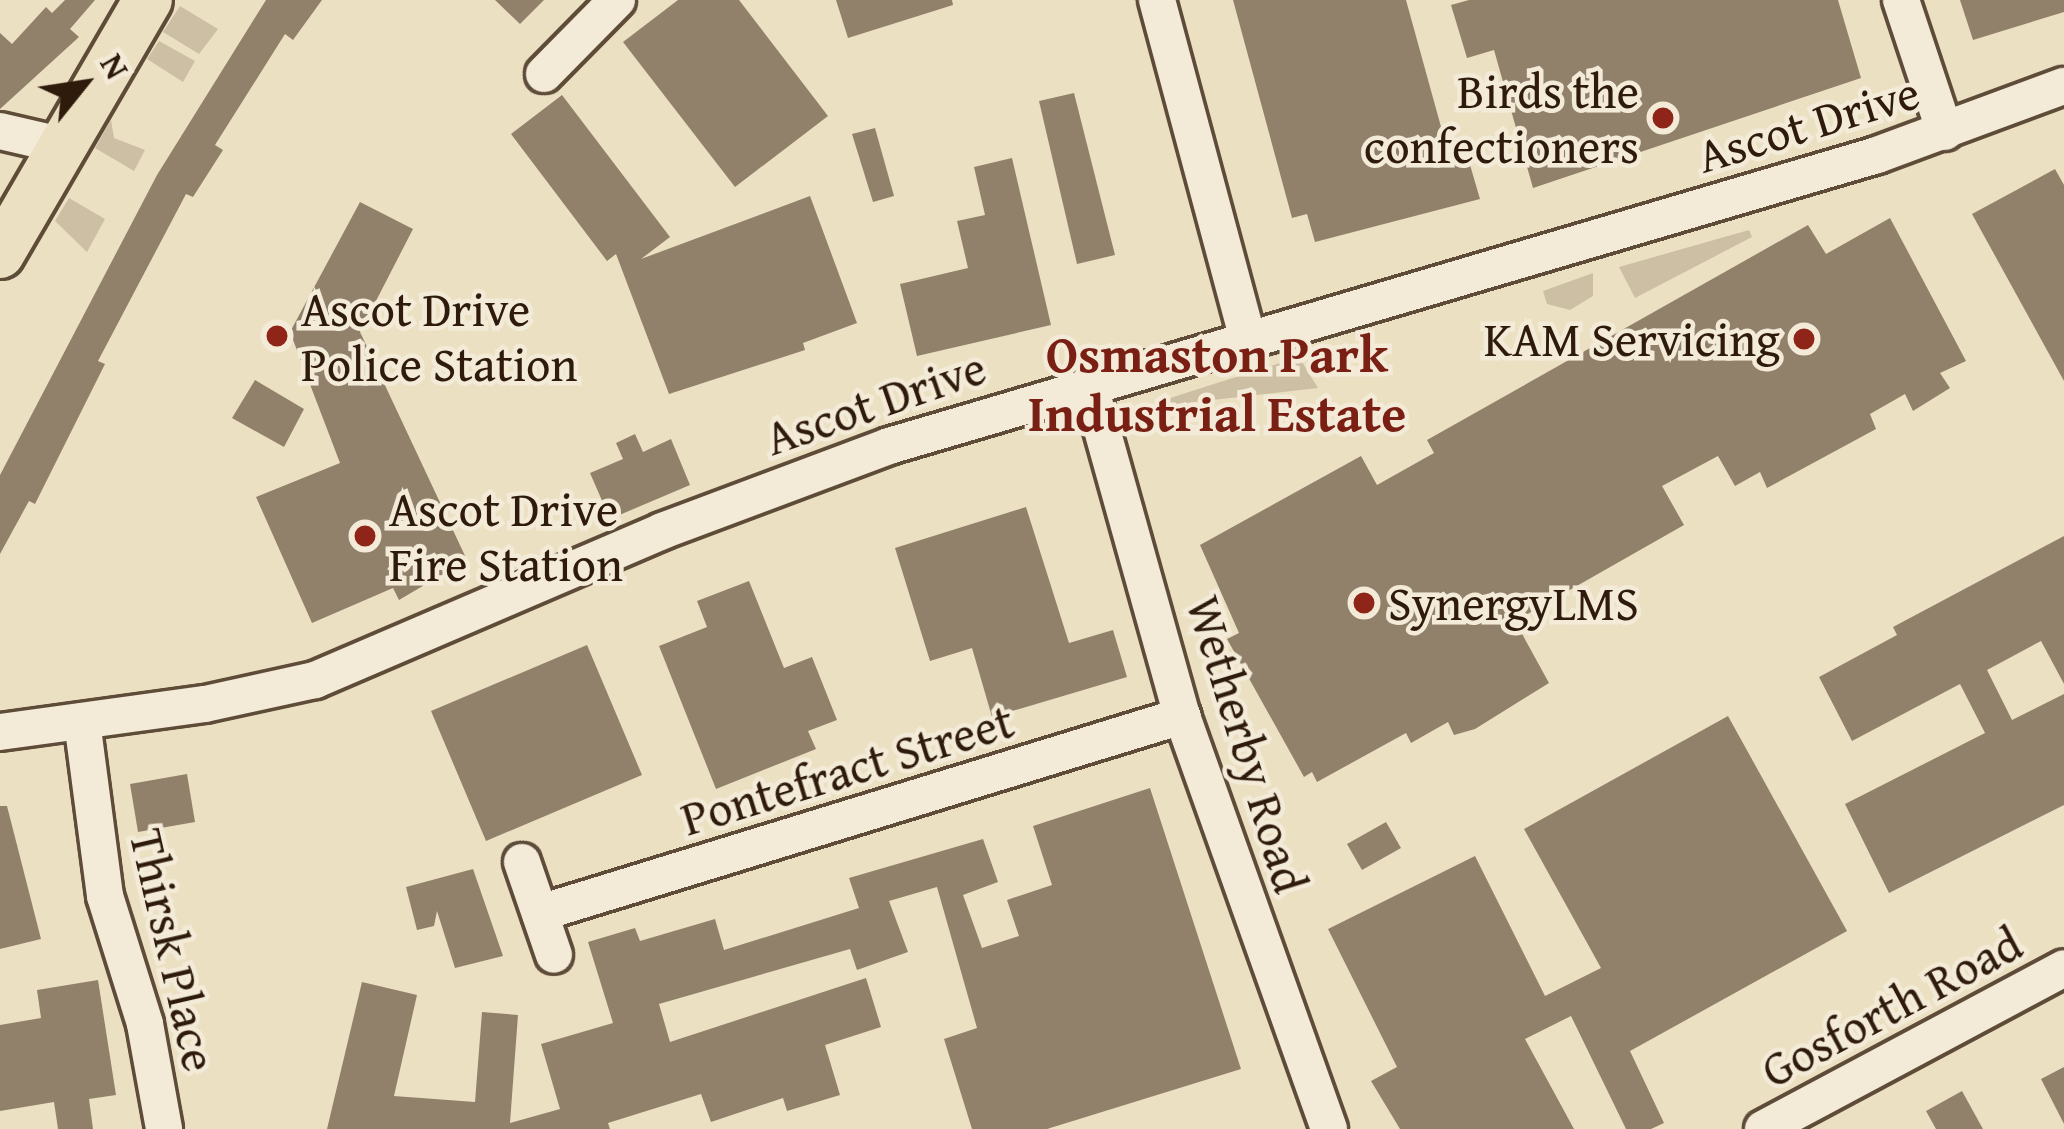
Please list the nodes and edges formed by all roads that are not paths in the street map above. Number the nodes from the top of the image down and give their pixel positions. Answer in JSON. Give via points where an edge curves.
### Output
{"nodes":[{"id":1,"x":148,"y":0,"type":"edge"},
{"id":2,"x":617,"y":0,"type":"edge"},
{"id":3,"x":1157,"y":0,"type":"edge"},
{"id":4,"x":1901,"y":0,"type":"edge"},
{"id":5,"x":544,"y":74,"type":"dead end"},
{"id":6,"x":2064,"y":86,"type":"edge"},
{"id":7,"x":0,"y":131,"type":"edge"},
{"id":8,"x":1946,"y":132,"type":"junction"},
{"id":9,"x":60,"y":145,"type":"junction"},
{"id":10,"x":0,"y":254,"type":"edge"},
{"id":11,"x":1247,"y":338,"type":"junction"},
{"id":12,"x":1089,"y":383,"type":"junction"},
{"id":13,"x":1182,"y":716,"type":"junction"},
{"id":14,"x":82,"y":721,"type":"junction"},
{"id":15,"x":0,"y":732,"type":"edge"},
{"id":16,"x":522,"y":862,"type":"dead end"},
{"id":17,"x":540,"y":913,"type":"junction"},
{"id":18,"x":554,"y":955,"type":"dead end"},
{"id":19,"x":2064,"y":968,"type":"edge"},
{"id":20,"x":1812,"y":1118,"type":"edge"},
{"id":21,"x":164,"y":1129,"type":"edge"},
{"id":22,"x":1329,"y":1129,"type":"edge"},
{"id":23,"x":1763,"y":1129,"type":"edge"}],
"edges":[{"from":1,"to":9,"type":"main road"},
{"from":2,"to":5,"type":"street"},
{"from":3,"to":11,"type":"street"},
{"from":4,"to":8,"type":"street"},
{"from":6,"to":8,"type":"street","name":"Ascot Drive"},
{"from":7,"to":9,"type":"street"},
{"from":8,"to":11,"type":"street","name":"Ascot Drive"},
{"from":9,"to":10,"type":"main road"},
{"from":11,"to":12,"type":"street","name":"Ascot Drive"},
{"from":12,"to":13,"type":"street","name":"Wetherby Road"},
{"from":12,"to":14,"type":"street","name":"Ascot Drive","via":[[746,497],[315,680]]},
{"from":13,"to":17,"type":"street","name":"Pontefract Street"},
{"from":13,"to":22,"type":"street","name":"Wetherby Road"},
{"from":14,"to":15,"type":"street","name":"Ascot Drive"},
{"from":14,"to":21,"type":"street","name":"Thirsk Place","via":[[105,896]]},
{"from":16,"to":17,"type":"street"},
{"from":17,"to":18,"type":"street"},
{"from":19,"to":20,"type":"street","name":"Gosforth Road"},
{"from":20,"to":23,"type":"street","name":"Gosforth Road"}]}
